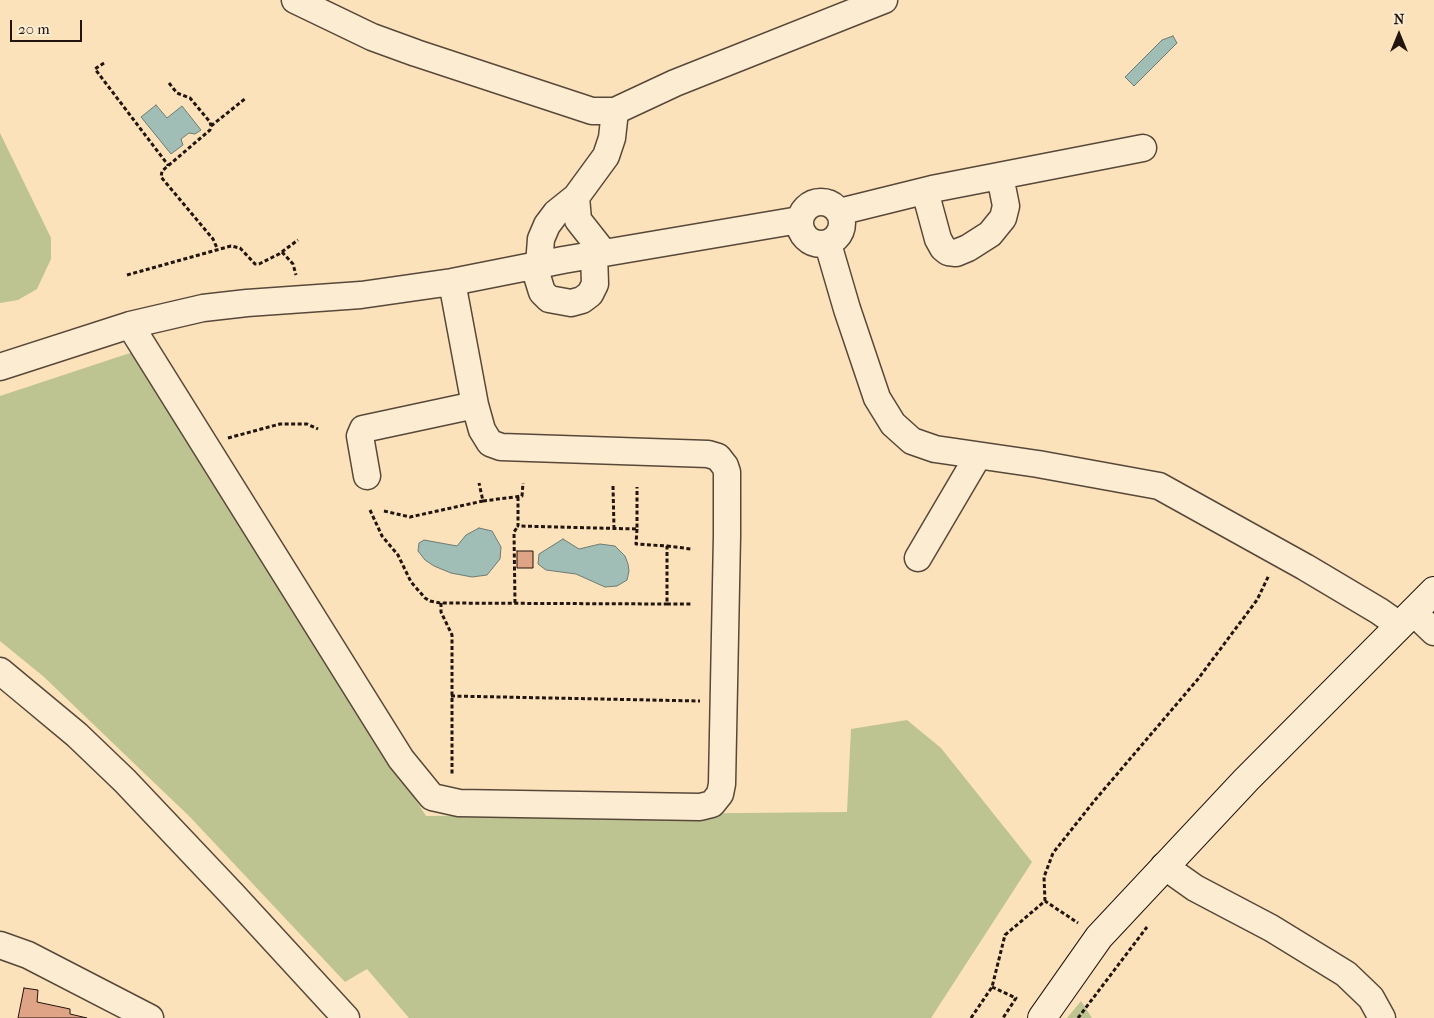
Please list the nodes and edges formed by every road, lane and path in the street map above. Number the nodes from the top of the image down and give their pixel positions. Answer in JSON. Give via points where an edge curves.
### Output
{"nodes":[{"id":1,"x":295,"y":0,"type":"edge"},
{"id":2,"x":884,"y":0,"type":"edge"},
{"id":3,"x":104,"y":63,"type":"dead end"},
{"id":4,"x":169,"y":84,"type":"dead end"},
{"id":5,"x":246,"y":98,"type":"dead end"},
{"id":6,"x":615,"y":111,"type":"junction"},
{"id":7,"x":211,"y":126,"type":"junction"},
{"id":8,"x":1143,"y":148,"type":"dead end"},
{"id":9,"x":168,"y":165,"type":"junction"},
{"id":10,"x":1000,"y":176,"type":"junction"},
{"id":11,"x":925,"y":191,"type":"junction"},
{"id":12,"x":576,"y":198,"type":"junction"},
{"id":13,"x":839,"y":212,"type":"junction"},
{"id":14,"x":799,"y":220,"type":"junction"},
{"id":15,"x":298,"y":240,"type":"dead end"},
{"id":16,"x":828,"y":244,"type":"junction"},
{"id":17,"x":217,"y":248,"type":"junction"},
{"id":18,"x":282,"y":252,"type":"junction"},
{"id":19,"x":599,"y":254,"type":"junction"},
{"id":20,"x":536,"y":266,"type":"junction"},
{"id":21,"x":127,"y":275,"type":"dead end"},
{"id":22,"x":296,"y":278,"type":"dead end"},
{"id":23,"x":452,"y":282,"type":"junction"},
{"id":24,"x":130,"y":325,"type":"junction"},
{"id":25,"x":0,"y":367,"type":"edge"},
{"id":26,"x":475,"y":405,"type":"junction"},
{"id":27,"x":318,"y":429,"type":"dead end"},
{"id":28,"x":227,"y":438,"type":"dead end"},
{"id":29,"x":978,"y":456,"type":"junction"},
{"id":30,"x":367,"y":476,"type":"dead end"},
{"id":31,"x":479,"y":482,"type":"dead end"},
{"id":32,"x":524,"y":483,"type":"dead end"},
{"id":33,"x":613,"y":486,"type":"dead end"},
{"id":34,"x":637,"y":486,"type":"dead end"},
{"id":35,"x":518,"y":497,"type":"junction"},
{"id":36,"x":483,"y":501,"type":"junction"},
{"id":37,"x":370,"y":510,"type":"dead end"},
{"id":38,"x":384,"y":511,"type":"dead end"},
{"id":39,"x":518,"y":526,"type":"junction"},
{"id":40,"x":614,"y":529,"type":"junction"},
{"id":41,"x":637,"y":529,"type":"junction"},
{"id":42,"x":667,"y":546,"type":"junction"},
{"id":43,"x":691,"y":549,"type":"dead end"},
{"id":44,"x":918,"y":558,"type":"dead end"},
{"id":45,"x":1272,"y":570,"type":"dead end"},
{"id":46,"x":1434,"y":591,"type":"edge"},
{"id":47,"x":442,"y":602,"type":"junction"},
{"id":48,"x":515,"y":603,"type":"junction"},
{"id":49,"x":667,"y":604,"type":"junction"},
{"id":50,"x":692,"y":604,"type":"dead end"},
{"id":51,"x":1406,"y":619,"type":"junction"},
{"id":52,"x":1434,"y":632,"type":"edge"},
{"id":53,"x":0,"y":671,"type":"edge"},
{"id":54,"x":451,"y":696,"type":"junction"},
{"id":55,"x":701,"y":702,"type":"dead end"},
{"id":56,"x":452,"y":783,"type":"dead end"},
{"id":57,"x":1164,"y":866,"type":"junction"},
{"id":58,"x":1045,"y":901,"type":"junction"},
{"id":59,"x":1099,"y":937,"type":"junction"},
{"id":60,"x":0,"y":945,"type":"edge"},
{"id":61,"x":992,"y":987,"type":"junction"},
{"id":62,"x":150,"y":1018,"type":"edge"},
{"id":63,"x":346,"y":1018,"type":"edge"},
{"id":64,"x":972,"y":1018,"type":"edge"},
{"id":65,"x":1003,"y":1018,"type":"edge"},
{"id":66,"x":1042,"y":1018,"type":"edge"},
{"id":67,"x":1382,"y":1018,"type":"edge"}],
"edges":[{"from":1,"to":6,"type":"street","via":[[372,37],[416,53],[592,111]]},
{"from":2,"to":6,"type":"street"},
{"from":3,"to":9,"type":"path","via":[[95,69]]},
{"from":4,"to":7,"type":"path","via":[[177,93],[190,98]]},
{"from":5,"to":7,"type":"path"},
{"from":6,"to":12,"type":"street","via":[[606,156]]},
{"from":7,"to":9,"type":"path"},
{"from":8,"to":10,"type":"street"},
{"from":9,"to":17,"type":"path","via":[[161,177]]},
{"from":10,"to":11,"type":"street"},
{"from":10,"to":11,"type":"street","via":[[1006,206],[1003,218],[990,234],[956,253],[948,252],[938,239]]},
{"from":11,"to":13,"type":"street"},
{"from":12,"to":19,"type":"street","via":[[578,220]]},
{"from":12,"to":20,"type":"street","via":[[556,213],[548,225],[541,239]]},
{"from":13,"to":14,"type":"street","via":[[833,206],[816,202],[803,212]]},
{"from":13,"to":16,"type":"street","via":[[841,230]]},
{"from":14,"to":16,"type":"street","via":[[800,230],[807,240]]},
{"from":14,"to":19,"type":"street"},
{"from":15,"to":18,"type":"path"},
{"from":16,"to":29,"type":"street","via":[[867,370],[884,411],[902,433],[919,445]]},
{"from":17,"to":18,"type":"path","via":[[238,247],[256,264]]},
{"from":17,"to":21,"type":"path"},
{"from":18,"to":22,"type":"path","via":[[293,264]]},
{"from":19,"to":20,"type":"street"},
{"from":19,"to":20,"type":"street","via":[[595,284],[590,294],[570,303],[549,299],[542,292]]},
{"from":20,"to":23,"type":"street"},
{"from":23,"to":24,"type":"street","via":[[362,295],[226,305]]},
{"from":23,"to":26,"type":"street"},
{"from":24,"to":25,"type":"street"},
{"from":24,"to":26,"type":"street","via":[[401,759],[432,797],[459,803],[700,807],[712,804],[717,800],[722,784],[727,536],[725,466],[718,457],[700,453],[495,446],[485,437]]},
{"from":26,"to":30,"type":"street","via":[[363,429],[360,436]]},
{"from":27,"to":28,"type":"path","via":[[307,424],[280,424]]},
{"from":29,"to":44,"type":"street"},
{"from":29,"to":51,"type":"street","via":[[1159,486],[1379,611]]},
{"from":31,"to":36,"type":"path"},
{"from":32,"to":35,"type":"path","via":[[522,496]]},
{"from":33,"to":40,"type":"path"},
{"from":34,"to":41,"type":"path"},
{"from":35,"to":36,"type":"path"},
{"from":35,"to":39,"type":"path"},
{"from":36,"to":38,"type":"path","via":[[410,518]]},
{"from":37,"to":47,"type":"path","via":[[411,582],[424,598]]},
{"from":39,"to":40,"type":"path"},
{"from":39,"to":48,"type":"path","via":[[514,532]]},
{"from":40,"to":41,"type":"path"},
{"from":41,"to":42,"type":"path","via":[[636,544]]},
{"from":42,"to":43,"type":"path"},
{"from":42,"to":49,"type":"path"},
{"from":45,"to":58,"type":"path","via":[[1257,600],[1198,679],[1053,853],[1044,877]]},
{"from":46,"to":51,"type":"main road"},
{"from":47,"to":48,"type":"path"},
{"from":47,"to":54,"type":"path","via":[[442,612],[452,636]]},
{"from":48,"to":49,"type":"path"},
{"from":49,"to":50,"type":"path"},
{"from":51,"to":52,"type":"street"},
{"from":51,"to":57,"type":"main road"},
{"from":53,"to":63,"type":"street","via":[[78,735],[125,781]]},
{"from":54,"to":55,"type":"path"},
{"from":54,"to":56,"type":"path"},
{"from":57,"to":59,"type":"main road"},
{"from":57,"to":67,"type":"street","via":[[1195,888],[1263,923],[1346,974],[1371,998]]},
{"from":58,"to":59,"type":"path"},
{"from":58,"to":61,"type":"path","via":[[1005,935]]},
{"from":59,"to":66,"type":"main road"},
{"from":60,"to":62,"type":"street","via":[[28,955]]},
{"from":61,"to":64,"type":"path"},
{"from":61,"to":65,"type":"path","via":[[1016,998]]}]}
